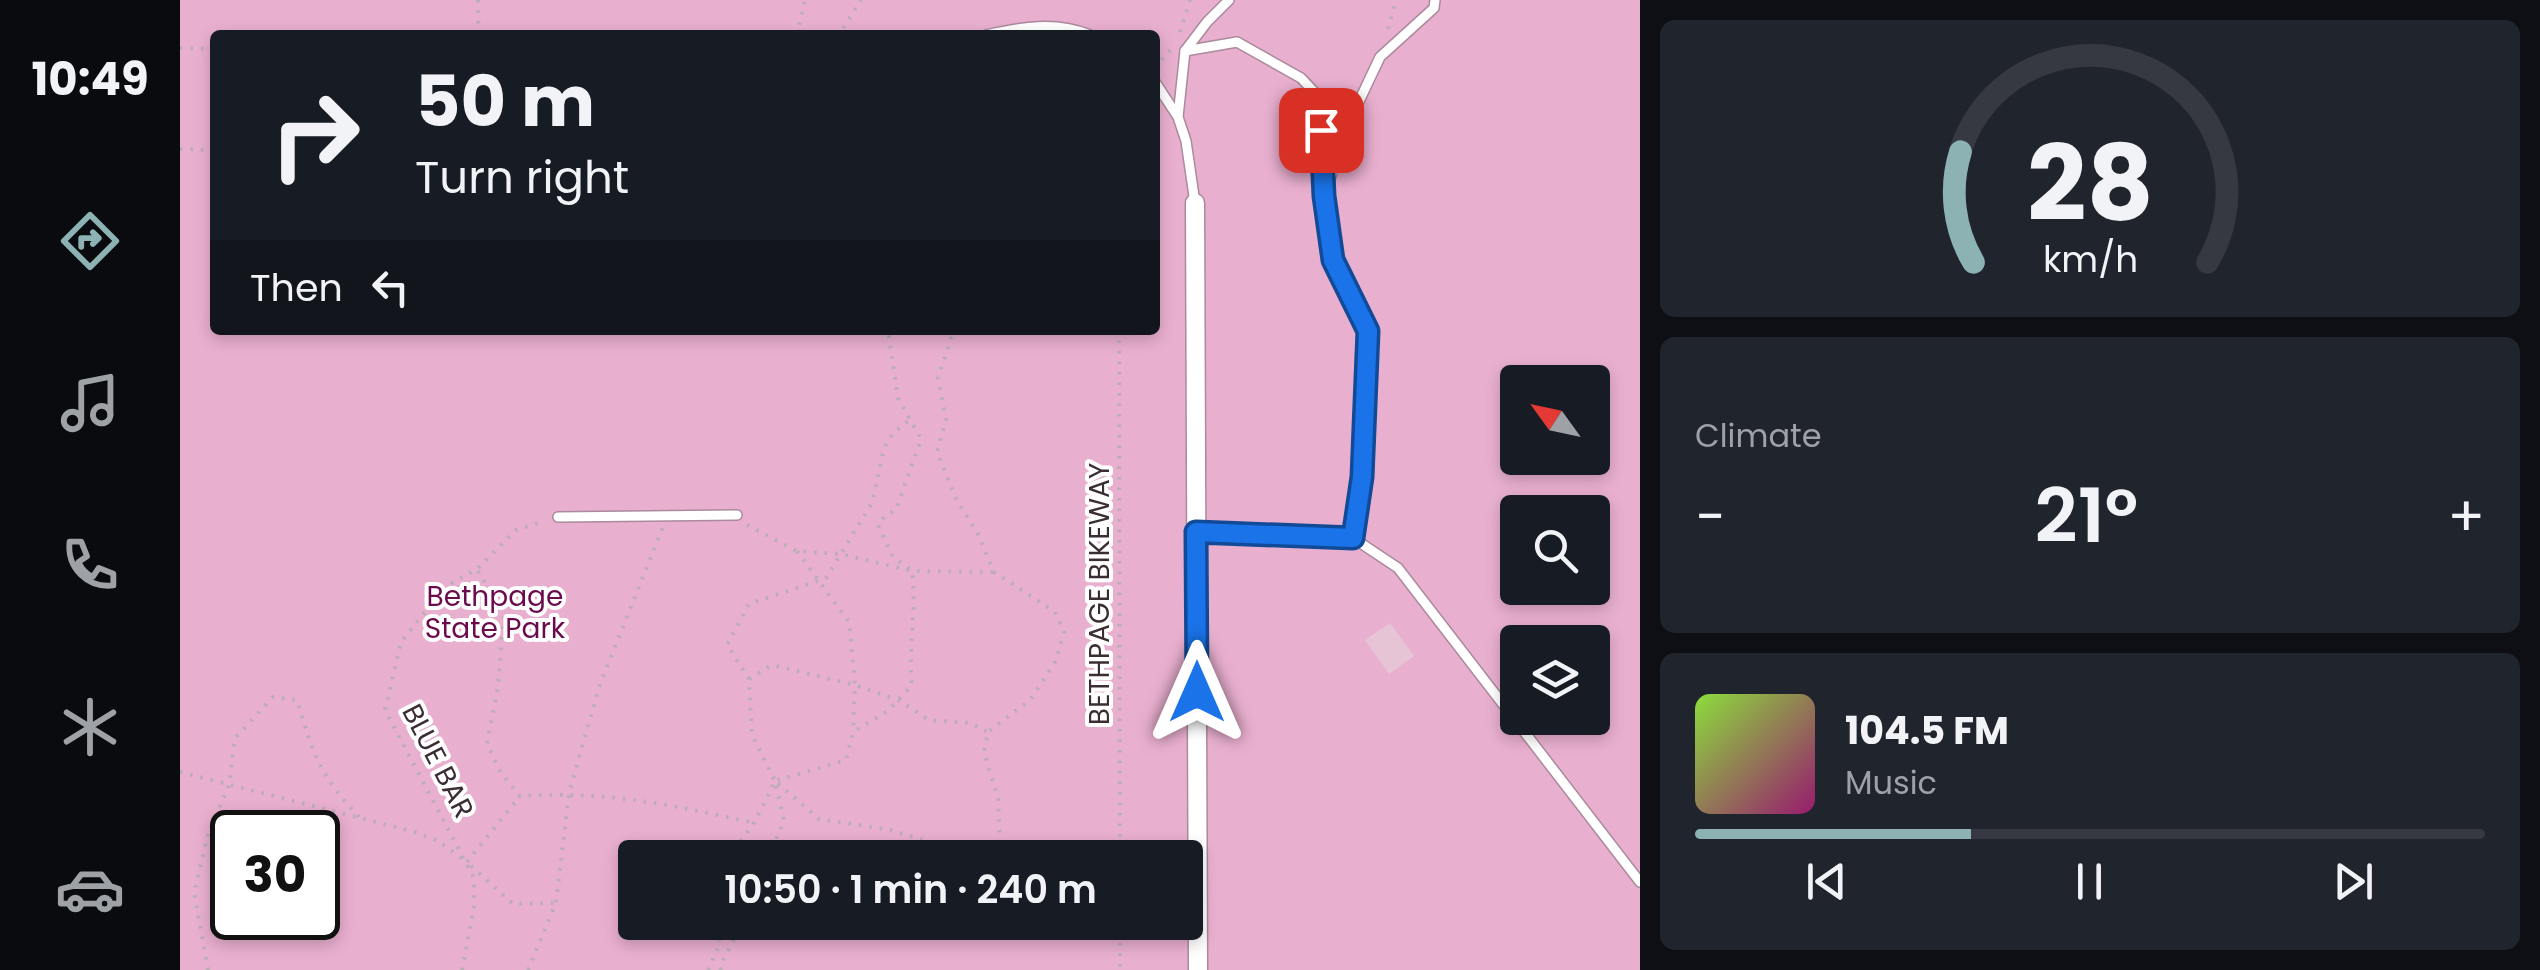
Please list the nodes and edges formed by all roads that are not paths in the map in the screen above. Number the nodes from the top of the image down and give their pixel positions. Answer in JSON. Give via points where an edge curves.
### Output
{"nodes":[{"id":1,"x":1229,"y":0,"type":"edge"},
{"id":2,"x":1436,"y":0,"type":"edge"},
{"id":3,"x":1006,"y":30,"type":"edge"},
{"id":4,"x":1079,"y":30,"type":"edge"},
{"id":5,"x":1185,"y":52,"type":"junction"},
{"id":6,"x":1160,"y":90,"type":"edge"},
{"id":7,"x":1178,"y":118,"type":"junction"},
{"id":8,"x":1324,"y":196,"type":"junction"},
{"id":9,"x":1195,"y":203,"type":"joint"},
{"id":10,"x":558,"y":516,"type":"road end"},
{"id":11,"x":740,"y":519,"type":"road end"},
{"id":12,"x":1196,"y":532,"type":"junction"},
{"id":13,"x":1353,"y":538,"type":"junction"},
{"id":14,"x":1640,"y":882,"type":"edge"},
{"id":15,"x":1198,"y":970,"type":"edge"}],
"edges":[{"from":1,"to":5,"type":"lane"},
{"from":2,"to":8,"type":"lane","via":[[1380,57]]},
{"from":3,"to":4,"type":"lane","via":[[1027,25]]},
{"from":5,"to":7,"type":"lane"},
{"from":5,"to":8,"type":"lane","via":[[1236,42],[1301,78],[1319,97]]},
{"from":6,"to":7,"type":"lane"},
{"from":7,"to":9,"type":"lane"},
{"from":8,"to":13,"type":"lane","via":[[1333,260],[1368,331]]},
{"from":9,"to":12,"type":"street"},
{"from":10,"to":11,"type":"lane"},
{"from":12,"to":13,"type":"lane"},
{"from":12,"to":15,"type":"street"},
{"from":13,"to":14,"type":"lane","via":[[1398,568]]}]}
